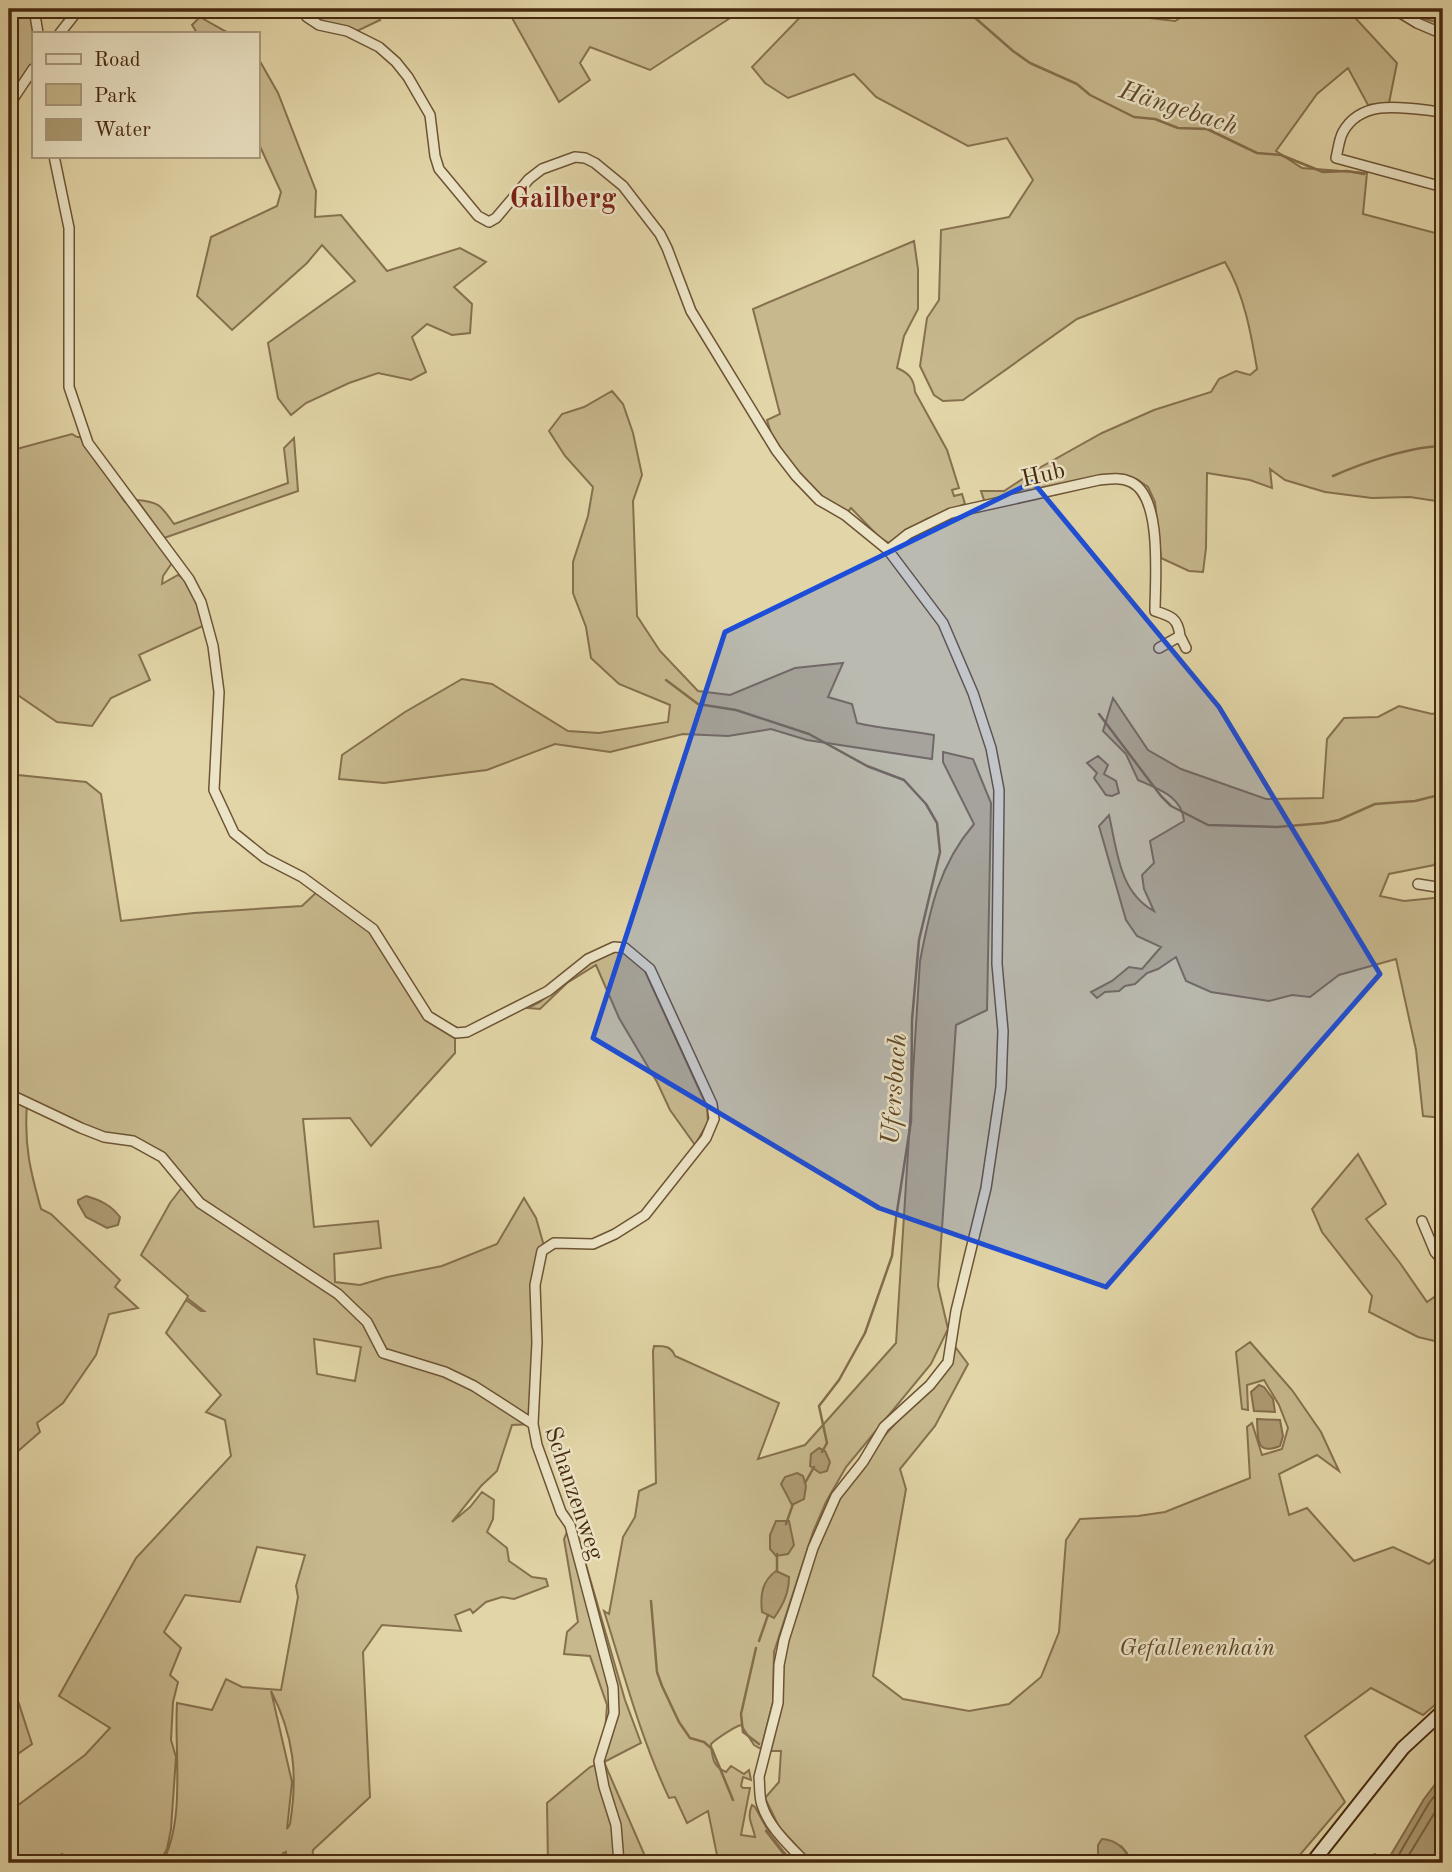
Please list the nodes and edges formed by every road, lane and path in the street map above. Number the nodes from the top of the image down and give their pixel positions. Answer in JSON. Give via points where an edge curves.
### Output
{"nodes":[{"id":1,"x":34,"y":9,"type":"edge"},
{"id":2,"x":79,"y":9,"type":"edge"},
{"id":3,"x":302,"y":9,"type":"edge"},
{"id":4,"x":1394,"y":9,"type":"edge"},
{"id":5,"x":38,"y":32,"type":"edge"},
{"id":6,"x":61,"y":32,"type":"edge"},
{"id":7,"x":1443,"y":34,"type":"edge"},
{"id":8,"x":32,"y":70,"type":"edge"},
{"id":9,"x":9,"y":105,"type":"edge"},
{"id":10,"x":1443,"y":112,"type":"edge"},
{"id":11,"x":54,"y":158,"type":"edge"},
{"id":12,"x":1443,"y":187,"type":"edge"},
{"id":13,"x":888,"y":550,"type":"junction"},
{"id":14,"x":1180,"y":636,"type":"junction"},
{"id":15,"x":1159,"y":648,"type":"dead end"},
{"id":16,"x":1186,"y":648,"type":"dead end"},
{"id":17,"x":1418,"y":884,"type":"dead end"},
{"id":18,"x":1443,"y":888,"type":"edge"},
{"id":19,"x":9,"y":1094,"type":"edge"},
{"id":20,"x":1422,"y":1221,"type":"dead end"},
{"id":21,"x":1443,"y":1261,"type":"edge"},
{"id":22,"x":533,"y":1424,"type":"junction"},
{"id":23,"x":1443,"y":1712,"type":"edge"},
{"id":24,"x":619,"y":1863,"type":"edge"},
{"id":25,"x":807,"y":1863,"type":"edge"},
{"id":26,"x":1312,"y":1863,"type":"edge"}],
"edges":[{"from":1,"to":5,"type":"street"},
{"from":2,"to":6,"type":"street"},
{"from":3,"to":13,"type":"street","via":[[319,25],[347,31],[379,47],[396,62],[430,115],[439,169],[478,216],[493,220],[542,169],[575,157],[585,158],[622,186],[660,234],[691,311],[776,450],[819,500]]},
{"from":4,"to":7,"type":"street"},
{"from":8,"to":9,"type":"street"},
{"from":10,"to":12,"type":"street","via":[[1382,107],[1357,115],[1343,132],[1336,158]]},
{"from":11,"to":22,"type":"street","via":[[69,229],[69,387],[88,443],[189,579],[201,603],[219,692],[214,790],[234,833],[373,929],[428,1016],[456,1033],[528,1003],[588,959],[614,947],[625,948],[650,969],[712,1104],[714,1119],[706,1138],[645,1215],[593,1244],[554,1243],[542,1251],[535,1285]]},
{"from":13,"to":14,"type":"street","name":"Hub","via":[[908,534],[951,513],[1117,478],[1133,482],[1150,503],[1157,560],[1155,611],[1173,617]]},
{"from":13,"to":25,"type":"street","via":[[943,623],[991,748],[999,790],[1001,1087],[986,1188],[948,1362],[884,1427],[836,1496],[813,1548],[784,1640],[778,1703],[759,1777],[762,1806],[777,1832]]},
{"from":14,"to":15,"type":"street"},
{"from":14,"to":16,"type":"street"},
{"from":17,"to":18,"type":"street"},
{"from":19,"to":22,"type":"street","name":"Schanzenweg","via":[[81,1128],[134,1142],[162,1157],[200,1203],[338,1294],[367,1321],[383,1353],[474,1386]]},
{"from":20,"to":21,"type":"street"},
{"from":22,"to":24,"type":"street","name":"Schanzenweg","via":[[561,1512],[570,1525],[612,1688],[614,1713],[599,1761]]},
{"from":23,"to":26,"type":"main road","via":[[1404,1748]]}]}
